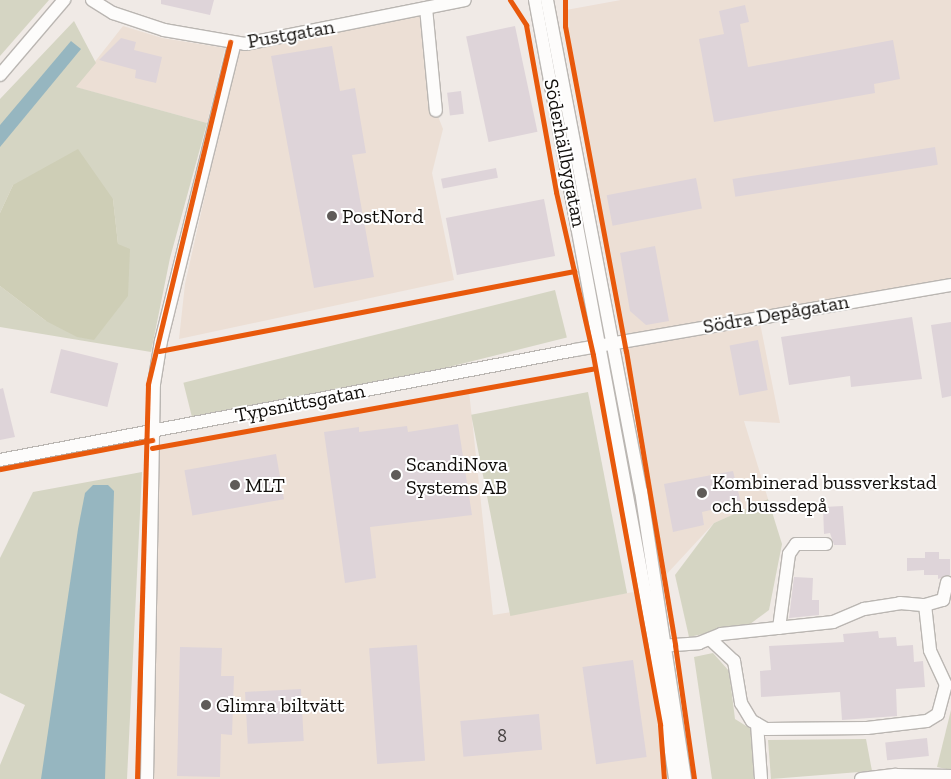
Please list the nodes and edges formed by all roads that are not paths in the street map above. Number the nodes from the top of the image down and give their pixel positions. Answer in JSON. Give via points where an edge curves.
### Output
{"nodes":[{"id":1,"x":64,"y":0,"type":"edge"},
{"id":2,"x":92,"y":0,"type":"edge"},
{"id":3,"x":465,"y":0,"type":"edge"},
{"id":4,"x":535,"y":0,"type":"edge"},
{"id":5,"x":547,"y":0,"type":"edge"},
{"id":6,"x":426,"y":8,"type":"junction"},
{"id":7,"x":235,"y":43,"type":"junction"},
{"id":8,"x":0,"y":75,"type":"edge"},
{"id":9,"x":436,"y":111,"type":"dead end"},
{"id":10,"x":951,"y":285,"type":"edge"},
{"id":11,"x":614,"y":343,"type":"junction"},
{"id":12,"x":601,"y":345,"type":"junction"},
{"id":13,"x":152,"y":432,"type":"junction"},
{"id":14,"x":0,"y":460,"type":"edge"},
{"id":15,"x":826,"y":544,"type":"dead end"},
{"id":16,"x":947,"y":582,"type":"dead end"},
{"id":17,"x":925,"y":605,"type":"junction"},
{"id":18,"x":779,"y":628,"type":"junction"},
{"id":19,"x":710,"y":639,"type":"junction"},
{"id":20,"x":661,"y":646,"type":"junction"},
{"id":21,"x":948,"y":684,"type":"edge"},
{"id":22,"x":757,"y":724,"type":"junction"},
{"id":23,"x":951,"y":776,"type":"edge"},
{"id":24,"x":147,"y":779,"type":"edge"},
{"id":25,"x":675,"y":779,"type":"edge"},
{"id":26,"x":685,"y":779,"type":"edge"},
{"id":27,"x":761,"y":779,"type":"edge"},
{"id":28,"x":861,"y":779,"type":"edge"}],
"edges":[{"from":1,"to":8,"type":"street"},
{"from":2,"to":7,"type":"street","name":"Pustgatan","via":[[113,13],[164,30]]},
{"from":3,"to":6,"type":"street","name":"Pustgatan"},
{"from":4,"to":12,"type":"street","name":"Söderhällbygatan"},
{"from":5,"to":11,"type":"street","name":"Söderhällbygatan"},
{"from":6,"to":7,"type":"street","name":"Pustgatan","via":[[245,44]]},
{"from":6,"to":9,"type":"street"},
{"from":7,"to":13,"type":"street","via":[[161,341]]},
{"from":10,"to":11,"type":"street","name":"Södra Depågatan"},
{"from":11,"to":12,"type":"street","name":"Södra Depågatan"},
{"from":11,"to":20,"type":"street","name":"Söderhällbygatan"},
{"from":12,"to":13,"type":"street","name":"Typsnittsgatan"},
{"from":12,"to":20,"type":"street","name":"Söderhällbygatan"},
{"from":13,"to":14,"type":"street","name":"Typsnittsgatan"},
{"from":13,"to":24,"type":"street"},
{"from":15,"to":18,"type":"street","via":[[796,544],[788,554]]},
{"from":16,"to":17,"type":"street","via":[[943,600]]},
{"from":17,"to":18,"type":"street","via":[[864,609],[833,622]]},
{"from":17,"to":21,"type":"street","via":[[930,650]]},
{"from":18,"to":19,"type":"street","via":[[720,634]]},
{"from":19,"to":20,"type":"street"},
{"from":19,"to":22,"type":"street","via":[[734,661],[741,703]]},
{"from":20,"to":25,"type":"street","name":"Söderhällbygatan"},
{"from":20,"to":26,"type":"street","name":"Söderhällbygatan"},
{"from":21,"to":22,"type":"street","via":[[938,714],[927,721],[806,730],[766,729]]},
{"from":22,"to":27,"type":"street"},
{"from":23,"to":28,"type":"street","via":[[896,775]]}]}
